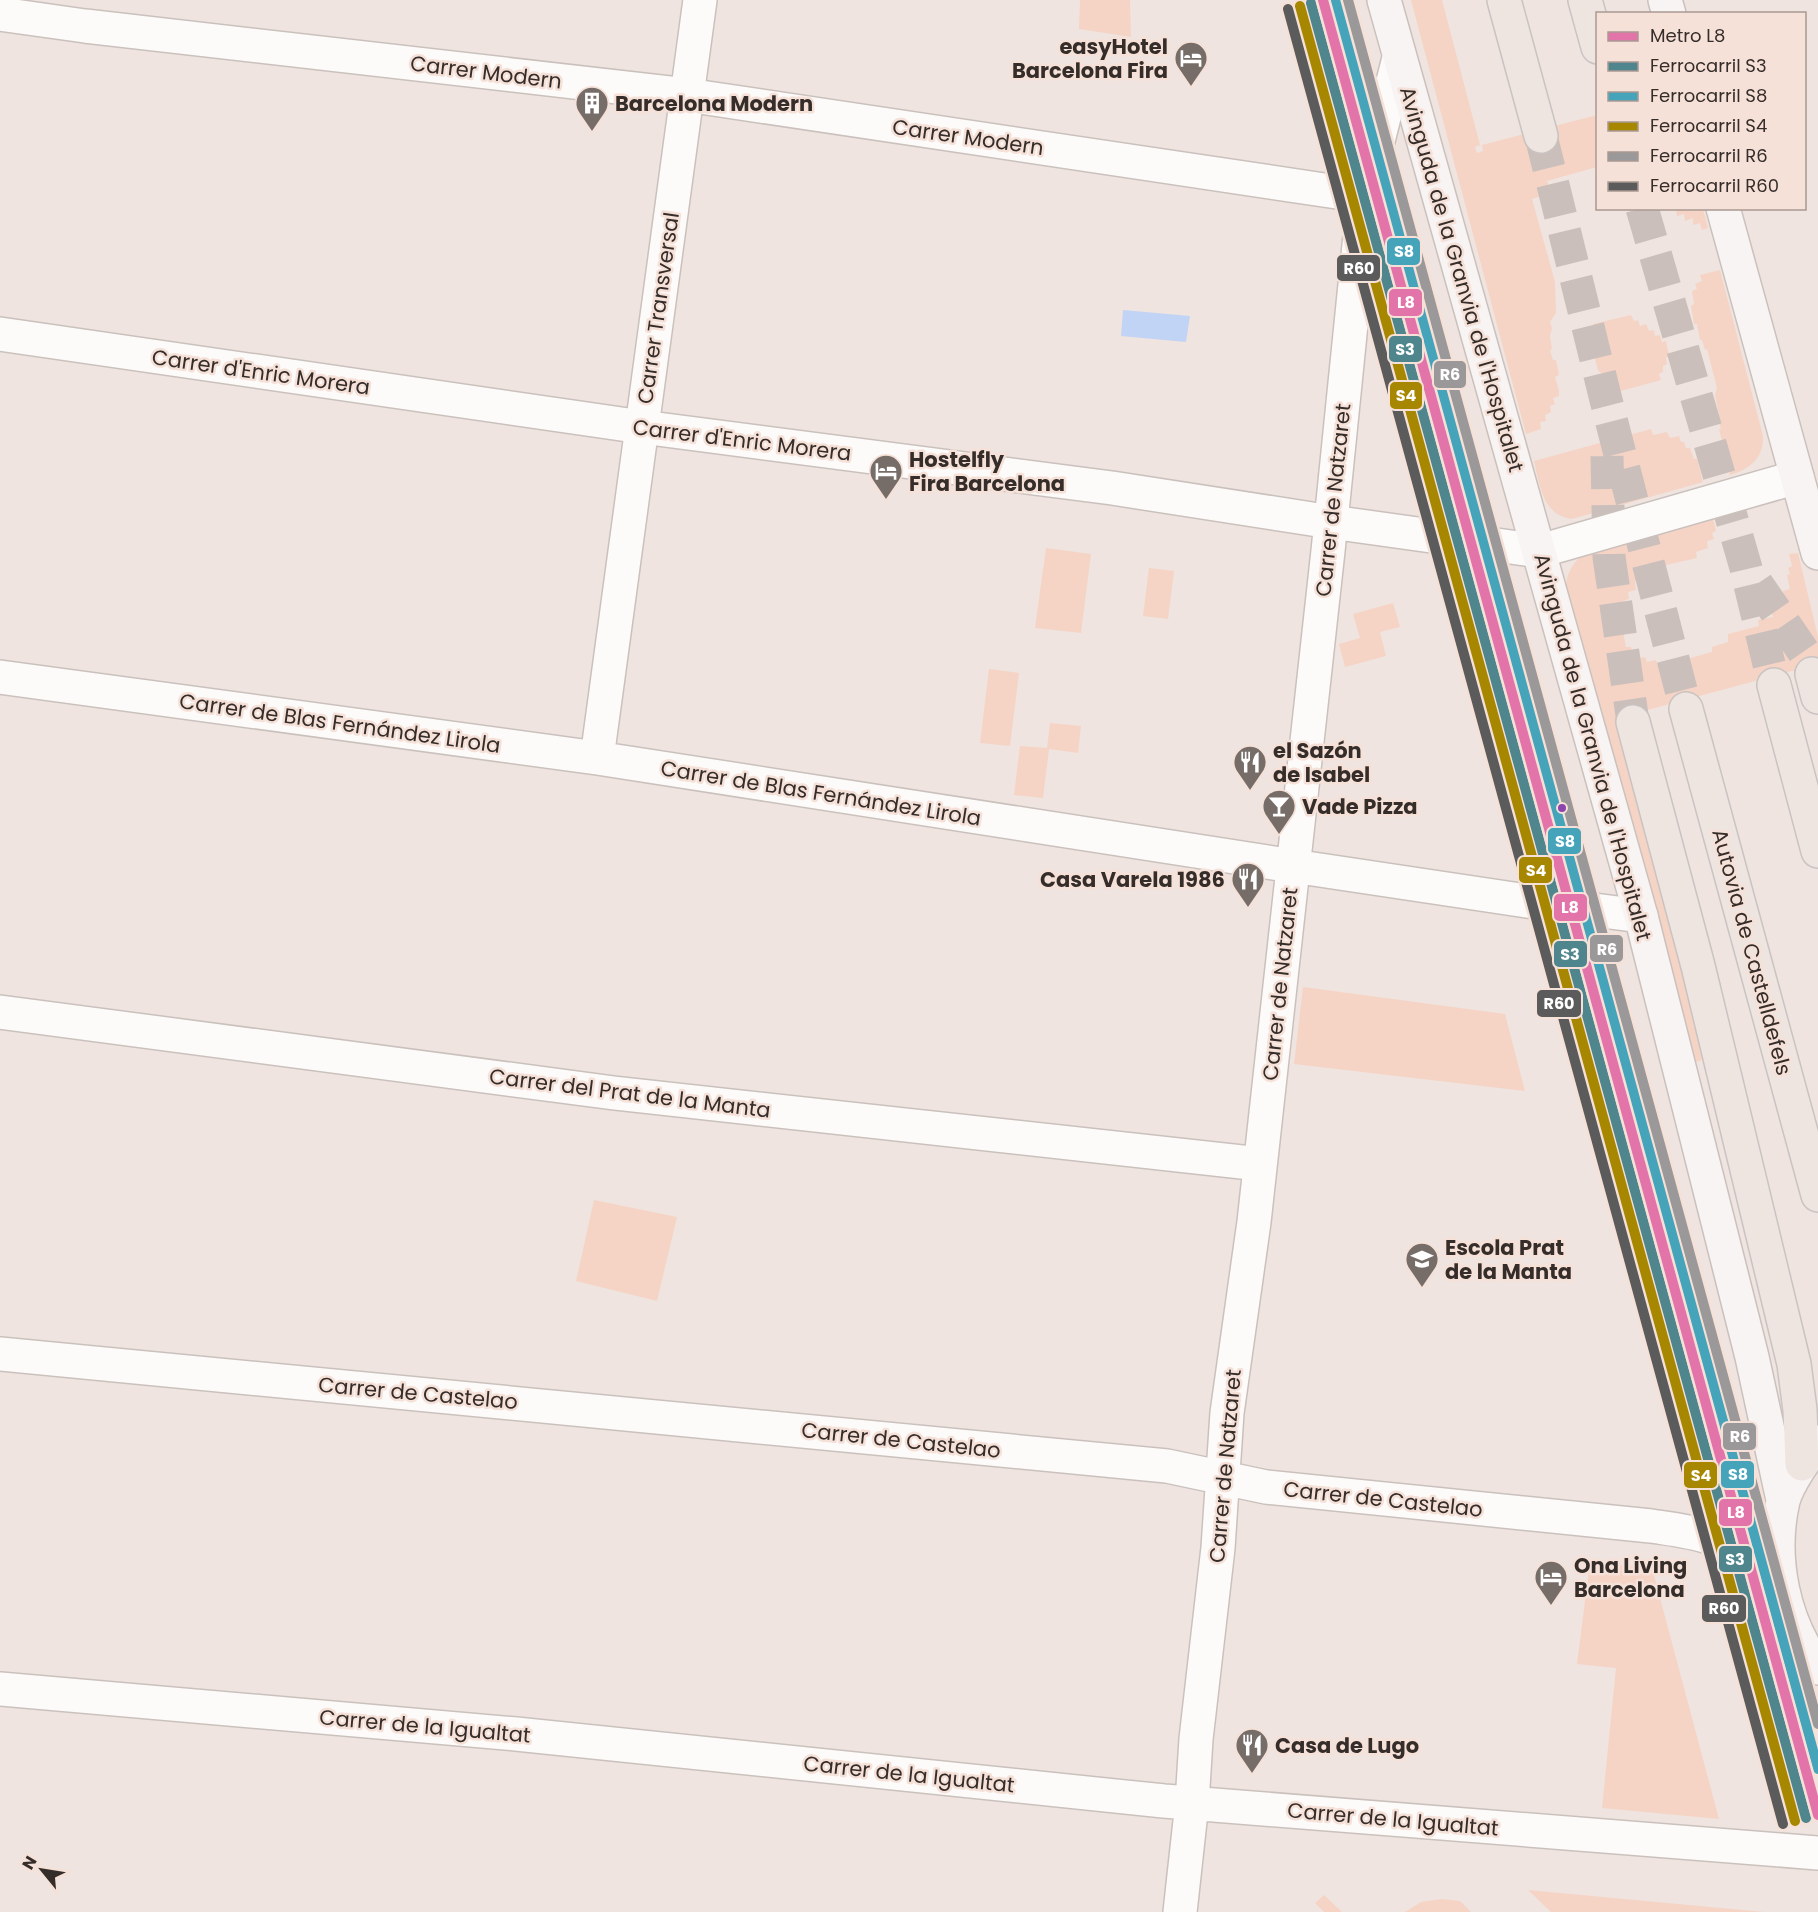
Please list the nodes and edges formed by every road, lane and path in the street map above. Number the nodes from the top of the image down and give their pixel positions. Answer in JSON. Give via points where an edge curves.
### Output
{"nodes":[{"id":1,"x":700,"y":0,"type":"edge"},
{"id":2,"x":1384,"y":0,"type":"edge"},
{"id":3,"x":1504,"y":0,"type":"edge"},
{"id":4,"x":1585,"y":0,"type":"edge"},
{"id":5,"x":0,"y":14,"type":"edge"},
{"id":6,"x":1596,"y":40,"type":"edge"},
{"id":7,"x":1399,"y":58,"type":"junction"},
{"id":8,"x":687,"y":95,"type":"junction"},
{"id":9,"x":1541,"y":136,"type":"tunnel mouth"},
{"id":10,"x":1364,"y":196,"type":"junction"},
{"id":11,"x":1724,"y":210,"type":"edge"},
{"id":12,"x":0,"y":334,"type":"edge"},
{"id":13,"x":642,"y":427,"type":"junction"},
{"id":14,"x":1797,"y":477,"type":"junction"},
{"id":15,"x":1331,"y":522,"type":"junction"},
{"id":16,"x":1540,"y":551,"type":"junction"},
{"id":17,"x":1818,"y":553,"type":"edge"},
{"id":18,"x":0,"y":677,"type":"edge"},
{"id":19,"x":1774,"y":685,"type":"tunnel mouth"},
{"id":20,"x":1686,"y":709,"type":"tunnel mouth"},
{"id":21,"x":1633,"y":722,"type":"tunnel mouth"},
{"id":22,"x":597,"y":758,"type":"junction"},
{"id":23,"x":1818,"y":851,"type":"edge"},
{"id":24,"x":1293,"y":866,"type":"junction"},
{"id":25,"x":1641,"y":916,"type":"junction"},
{"id":26,"x":0,"y":1012,"type":"edge"},
{"id":27,"x":1260,"y":1164,"type":"junction"},
{"id":28,"x":1818,"y":1195,"type":"edge"},
{"id":29,"x":0,"y":1354,"type":"edge"},
{"id":30,"x":1810,"y":1453,"type":"edge"},
{"id":31,"x":1224,"y":1477,"type":"junction"},
{"id":32,"x":1783,"y":1500,"type":"junction"},
{"id":33,"x":1782,"y":1591,"type":"junction"},
{"id":34,"x":1818,"y":1668,"type":"edge"},
{"id":35,"x":0,"y":1689,"type":"edge"},
{"id":36,"x":1192,"y":1803,"type":"junction"},
{"id":37,"x":1818,"y":1853,"type":"edge"},
{"id":38,"x":1180,"y":1912,"type":"edge"}],
"edges":[{"from":1,"to":8,"type":"street","name":"Carrer Transversal"},
{"from":2,"to":7,"type":"main road","name":"Avinguda de la Granvia de l'Hospitalet"},
{"from":3,"to":9,"type":"highway"},
{"from":4,"to":6,"type":"highway"},
{"from":5,"to":8,"type":"street","name":"Carrer Modern"},
{"from":7,"to":10,"type":"street","name":"Carrer de Natzaret"},
{"from":7,"to":16,"type":"main road","name":"Avinguda de la Granvia de l'Hospitalet"},
{"from":8,"to":10,"type":"street","name":"Carrer Modern"},
{"from":8,"to":13,"type":"street","name":"Carrer Transversal"},
{"from":10,"to":15,"type":"street","name":"Carrer de Natzaret"},
{"from":11,"to":14,"type":"main road"},
{"from":12,"to":13,"type":"street","name":"Carrer d'Enric Morera"},
{"from":13,"to":15,"type":"street","name":"Carrer d'Enric Morera","via":[[1112,488]]},
{"from":13,"to":22,"type":"street","name":"Carrer Transversal"},
{"from":14,"to":16,"type":"street","name":"Carrer d'Enric Morera"},
{"from":14,"to":17,"type":"main road"},
{"from":15,"to":16,"type":"street","name":"Carrer d'Enric Morera"},
{"from":15,"to":24,"type":"street","name":"Carrer de Natzaret"},
{"from":16,"to":25,"type":"main road","name":"Avinguda de la Granvia de l'Hospitalet"},
{"from":18,"to":22,"type":"street","name":"Carrer de Blas Fernández Lirola"},
{"from":19,"to":23,"type":"highway"},
{"from":20,"to":28,"type":"highway","name":"Autovia de Castelldefels"},
{"from":21,"to":30,"type":"highway","via":[[1698,966],[1794,1364]]},
{"from":22,"to":24,"type":"street","name":"Carrer de Blas Fernández Lirola"},
{"from":24,"to":25,"type":"street","name":"Carrer de Blas Fernández Lirola"},
{"from":24,"to":27,"type":"street","name":"Carrer de Natzaret"},
{"from":25,"to":32,"type":"main road","name":"Avinguda de la Granvia de l'Hospitalet","via":[[1752,1357]]},
{"from":26,"to":27,"type":"street","name":"Carrer del Prat de la Manta","via":[[614,1093]]},
{"from":27,"to":31,"type":"street","name":"Carrer de Natzaret","via":[[1227,1413]]},
{"from":29,"to":31,"type":"street","name":"Carrer de Castelao","via":[[1156,1464]]},
{"from":30,"to":32,"type":"main road"},
{"from":31,"to":33,"type":"street","name":"Carrer de Castelao","via":[[1266,1487],[1679,1530],[1713,1539],[1742,1556]]},
{"from":31,"to":36,"type":"street","name":"Carrer de Natzaret"},
{"from":32,"to":33,"type":"main road","via":[[1778,1545]]},
{"from":33,"to":34,"type":"main road","via":[[1797,1636]]},
{"from":35,"to":36,"type":"street","name":"Carrer de la Igualtat","via":[[516,1734]]},
{"from":36,"to":37,"type":"street","name":"Carrer de la Igualtat"},
{"from":36,"to":38,"type":"street","name":"Carrer de Natzaret"}]}
